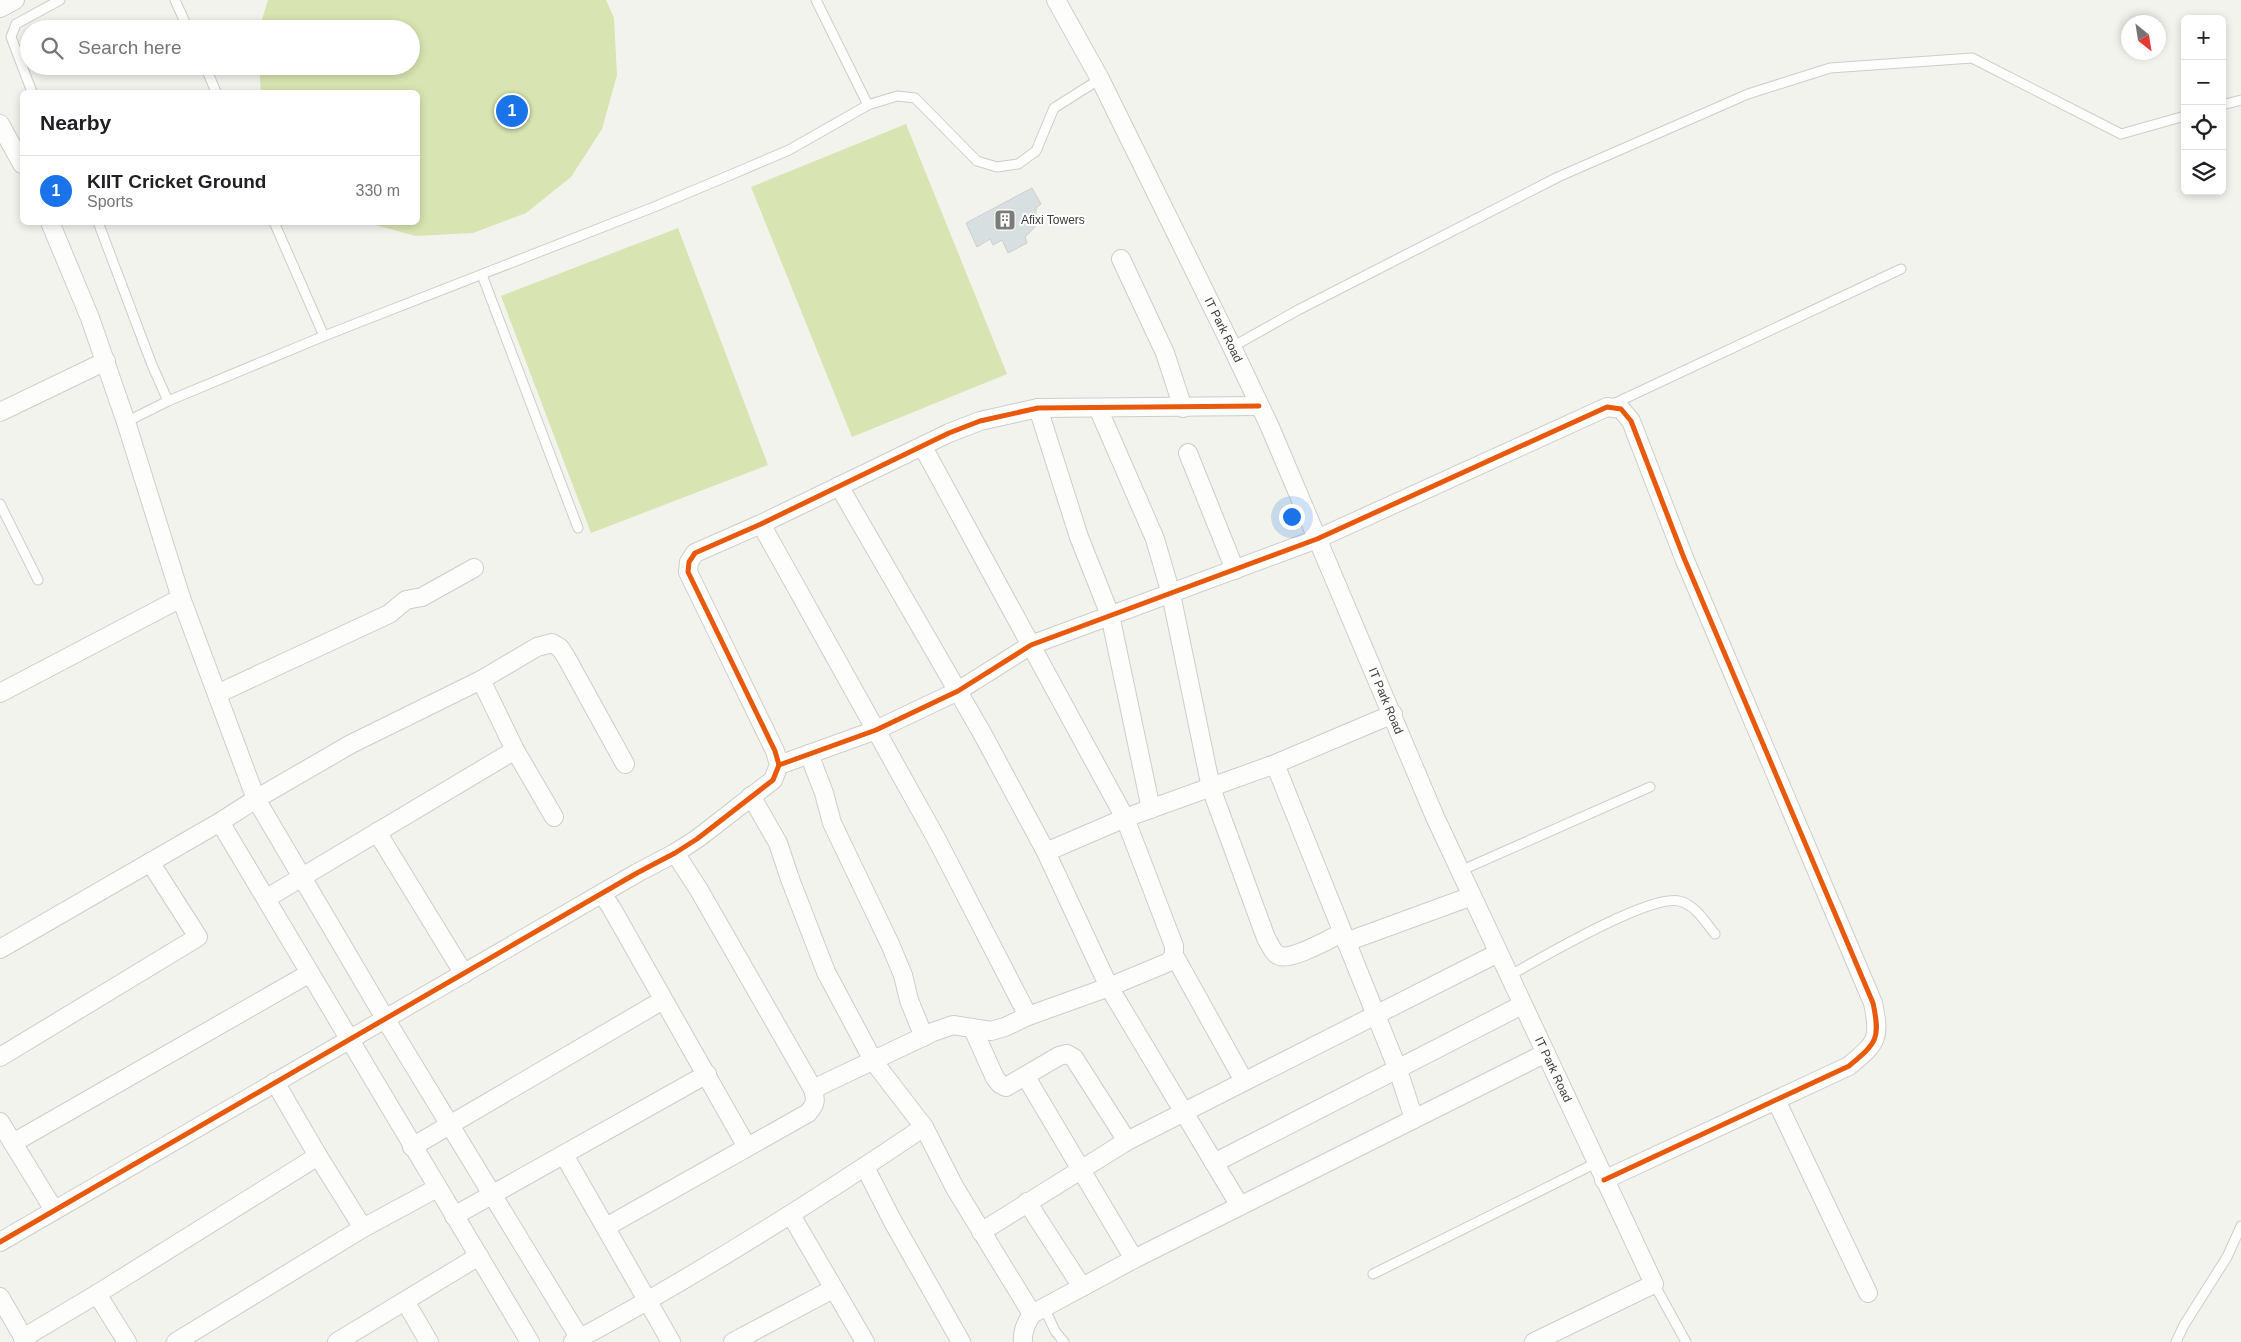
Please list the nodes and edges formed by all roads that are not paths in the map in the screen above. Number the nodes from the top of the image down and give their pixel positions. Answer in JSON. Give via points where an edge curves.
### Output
{"nodes":[{"id":1,"x":15,"y":0,"type":"edge"},
{"id":2,"x":60,"y":0,"type":"edge"},
{"id":3,"x":175,"y":0,"type":"edge"},
{"id":4,"x":816,"y":0,"type":"edge"},
{"id":5,"x":1056,"y":0,"type":"edge"},
{"id":6,"x":0,"y":8,"type":"edge"},
{"id":7,"x":23,"y":20,"type":"edge"},
{"id":8,"x":184,"y":20,"type":"edge"},
{"id":9,"x":20,"y":22,"type":"edge"},
{"id":10,"x":20,"y":61,"type":"edge"},
{"id":11,"x":26,"y":75,"type":"edge"},
{"id":12,"x":209,"y":75,"type":"edge"},
{"id":13,"x":1100,"y":79,"type":"junction"},
{"id":14,"x":31,"y":90,"type":"edge"},
{"id":15,"x":215,"y":90,"type":"edge"},
{"id":16,"x":2241,"y":100,"type":"edge"},
{"id":17,"x":868,"y":104,"type":"junction"},
{"id":18,"x":2225,"y":105,"type":"edge"},
{"id":19,"x":2181,"y":117,"type":"edge"},
{"id":20,"x":0,"y":124,"type":"edge"},
{"id":21,"x":20,"y":160,"type":"edge"},
{"id":22,"x":51,"y":225,"type":"edge"},
{"id":23,"x":99,"y":225,"type":"edge"},
{"id":24,"x":275,"y":225,"type":"edge"},
{"id":25,"x":1120,"y":259,"type":"dead end"},
{"id":26,"x":1901,"y":269,"type":"dead end"},
{"id":27,"x":482,"y":275,"type":"junction"},
{"id":28,"x":324,"y":336,"type":"junction"},
{"id":29,"x":1232,"y":346,"type":"junction"},
{"id":30,"x":106,"y":361,"type":"junction"},
{"id":31,"x":168,"y":401,"type":"junction"},
{"id":32,"x":1259,"y":406,"type":"junction"},
{"id":33,"x":1038,"y":408,"type":"junction"},
{"id":34,"x":1098,"y":408,"type":"junction"},
{"id":35,"x":1183,"y":408,"type":"junction"},
{"id":36,"x":1606,"y":408,"type":"junction"},
{"id":37,"x":0,"y":412,"type":"edge"},
{"id":38,"x":126,"y":422,"type":"junction"},
{"id":39,"x":923,"y":447,"type":"junction"},
{"id":40,"x":1188,"y":453,"type":"dead end"},
{"id":41,"x":839,"y":486,"type":"junction"},
{"id":42,"x":0,"y":504,"type":"edge"},
{"id":43,"x":761,"y":524,"type":"junction"},
{"id":44,"x":578,"y":528,"type":"dead end"},
{"id":45,"x":1317,"y":539,"type":"junction"},
{"id":46,"x":474,"y":568,"type":"dead end"},
{"id":47,"x":1235,"y":570,"type":"junction"},
{"id":48,"x":38,"y":580,"type":"dead end"},
{"id":49,"x":1171,"y":594,"type":"junction"},
{"id":50,"x":181,"y":598,"type":"junction"},
{"id":51,"x":1110,"y":614,"type":"junction"},
{"id":52,"x":1031,"y":645,"type":"junction"},
{"id":53,"x":481,"y":680,"type":"junction"},
{"id":54,"x":958,"y":691,"type":"junction"},
{"id":55,"x":0,"y":692,"type":"edge"},
{"id":56,"x":217,"y":694,"type":"junction"},
{"id":57,"x":1393,"y":714,"type":"junction"},
{"id":58,"x":876,"y":730,"type":"junction"},
{"id":59,"x":516,"y":750,"type":"junction"},
{"id":60,"x":809,"y":754,"type":"junction"},
{"id":61,"x":625,"y":764,"type":"dead end"},
{"id":62,"x":779,"y":764,"type":"junction"},
{"id":63,"x":1275,"y":764,"type":"junction"},
{"id":64,"x":1650,"y":787,"type":"dead end"},
{"id":65,"x":1211,"y":788,"type":"junction"},
{"id":66,"x":751,"y":796,"type":"junction"},
{"id":67,"x":256,"y":798,"type":"junction"},
{"id":68,"x":1151,"y":809,"type":"junction"},
{"id":69,"x":554,"y":817,"type":"dead end"},
{"id":70,"x":1126,"y":818,"type":"junction"},
{"id":71,"x":220,"y":822,"type":"junction"},
{"id":72,"x":376,"y":832,"type":"junction"},
{"id":73,"x":1046,"y":852,"type":"junction"},
{"id":74,"x":675,"y":853,"type":"junction"},
{"id":75,"x":150,"y":862,"type":"junction"},
{"id":76,"x":1460,"y":871,"type":"junction"},
{"id":77,"x":302,"y":876,"type":"junction"},
{"id":78,"x":602,"y":894,"type":"junction"},
{"id":79,"x":1472,"y":896,"type":"junction"},
{"id":80,"x":267,"y":898,"type":"junction"},
{"id":81,"x":1715,"y":934,"type":"dead end"},
{"id":82,"x":1344,"y":938,"type":"junction"},
{"id":83,"x":0,"y":949,"type":"edge"},
{"id":84,"x":1498,"y":953,"type":"junction"},
{"id":85,"x":1174,"y":955,"type":"junction"},
{"id":86,"x":310,"y":973,"type":"junction"},
{"id":87,"x":464,"y":974,"type":"junction"},
{"id":88,"x":1509,"y":976,"type":"junction"},
{"id":89,"x":1109,"y":987,"type":"junction"},
{"id":90,"x":664,"y":1000,"type":"junction"},
{"id":91,"x":1522,"y":1005,"type":"junction"},
{"id":92,"x":1375,"y":1014,"type":"junction"},
{"id":93,"x":1028,"y":1016,"type":"junction"},
{"id":94,"x":386,"y":1020,"type":"junction"},
{"id":95,"x":973,"y":1029,"type":"junction"},
{"id":96,"x":924,"y":1037,"type":"junction"},
{"id":97,"x":350,"y":1039,"type":"junction"},
{"id":98,"x":1544,"y":1054,"type":"junction"},
{"id":99,"x":0,"y":1056,"type":"edge"},
{"id":100,"x":874,"y":1062,"type":"junction"},
{"id":101,"x":1398,"y":1070,"type":"junction"},
{"id":102,"x":707,"y":1074,"type":"junction"},
{"id":103,"x":1026,"y":1077,"type":"junction"},
{"id":104,"x":1244,"y":1081,"type":"junction"},
{"id":105,"x":275,"y":1082,"type":"junction"},
{"id":106,"x":813,"y":1089,"type":"junction"},
{"id":107,"x":1776,"y":1100,"type":"junction"},
{"id":108,"x":1184,"y":1112,"type":"junction"},
{"id":109,"x":1414,"y":1119,"type":"junction"},
{"id":110,"x":0,"y":1122,"type":"edge"},
{"id":111,"x":450,"y":1125,"type":"junction"},
{"id":112,"x":924,"y":1127,"type":"junction"},
{"id":113,"x":1127,"y":1141,"type":"junction"},
{"id":114,"x":13,"y":1143,"type":"junction"},
{"id":115,"x":412,"y":1147,"type":"junction"},
{"id":116,"x":747,"y":1147,"type":"junction"},
{"id":117,"x":564,"y":1155,"type":"junction"},
{"id":118,"x":318,"y":1156,"type":"junction"},
{"id":119,"x":1596,"y":1163,"type":"junction"},
{"id":120,"x":1214,"y":1164,"type":"junction"},
{"id":121,"x":865,"y":1167,"type":"junction"},
{"id":122,"x":1081,"y":1170,"type":"junction"},
{"id":123,"x":1604,"y":1180,"type":"junction"},
{"id":124,"x":437,"y":1188,"type":"junction"},
{"id":125,"x":492,"y":1195,"type":"junction"},
{"id":126,"x":1027,"y":1202,"type":"junction"},
{"id":127,"x":1240,"y":1206,"type":"junction"},
{"id":128,"x":54,"y":1210,"type":"junction"},
{"id":129,"x":791,"y":1215,"type":"junction"},
{"id":130,"x":454,"y":1216,"type":"junction"},
{"id":131,"x":2241,"y":1226,"type":"edge"},
{"id":132,"x":606,"y":1227,"type":"junction"},
{"id":133,"x":363,"y":1228,"type":"junction"},
{"id":134,"x":981,"y":1232,"type":"junction"},
{"id":135,"x":0,"y":1242,"type":"edge"},
{"id":136,"x":479,"y":1256,"type":"junction"},
{"id":137,"x":1134,"y":1259,"type":"junction"},
{"id":138,"x":1373,"y":1274,"type":"dead end"},
{"id":139,"x":1654,"y":1284,"type":"junction"},
{"id":140,"x":1082,"y":1287,"type":"junction"},
{"id":141,"x":833,"y":1289,"type":"junction"},
{"id":142,"x":1868,"y":1293,"type":"dead end"},
{"id":143,"x":97,"y":1294,"type":"junction"},
{"id":144,"x":0,"y":1297,"type":"edge"},
{"id":145,"x":648,"y":1301,"type":"junction"},
{"id":146,"x":404,"y":1302,"type":"junction"},
{"id":147,"x":1038,"y":1311,"type":"junction"},
{"id":148,"x":24,"y":1340,"type":"edge"},
{"id":149,"x":578,"y":1341,"type":"edge"},
{"id":150,"x":126,"y":1342,"type":"edge"},
{"id":151,"x":176,"y":1342,"type":"edge"},
{"id":152,"x":337,"y":1342,"type":"edge"},
{"id":153,"x":430,"y":1342,"type":"edge"},
{"id":154,"x":530,"y":1342,"type":"edge"},
{"id":155,"x":671,"y":1342,"type":"edge"},
{"id":156,"x":733,"y":1342,"type":"edge"},
{"id":157,"x":865,"y":1342,"type":"edge"},
{"id":158,"x":961,"y":1342,"type":"edge"},
{"id":159,"x":1023,"y":1342,"type":"edge"},
{"id":160,"x":1064,"y":1342,"type":"edge"},
{"id":161,"x":1534,"y":1342,"type":"edge"},
{"id":162,"x":1686,"y":1342,"type":"edge"},
{"id":163,"x":2176,"y":1342,"type":"edge"}],
"edges":[{"from":1,"to":6,"type":"street"},
{"from":2,"to":7,"type":"lane"},
{"from":3,"to":8,"type":"lane"},
{"from":4,"to":17,"type":"lane"},
{"from":5,"to":13,"type":"street","name":"IT Park Road"},
{"from":9,"to":10,"type":"lane","via":[[11,37]]},
{"from":11,"to":14,"type":"lane"},
{"from":12,"to":15,"type":"lane"},
{"from":13,"to":17,"type":"lane","via":[[1054,108],[1036,151],[1018,164],[996,167],[977,161],[915,98],[897,96]]},
{"from":13,"to":29,"type":"street","name":"IT Park Road"},
{"from":16,"to":18,"type":"lane"},
{"from":17,"to":27,"type":"lane","via":[[788,150],[654,208]]},
{"from":19,"to":29,"type":"lane","via":[[2120,134],[1972,58],[1830,68],[1748,94],[1558,177]]},
{"from":20,"to":21,"type":"street"},
{"from":22,"to":30,"type":"street"},
{"from":23,"to":31,"type":"lane"},
{"from":24,"to":28,"type":"lane"},
{"from":25,"to":35,"type":"street","via":[[1165,353]]},
{"from":26,"to":36,"type":"lane"},
{"from":27,"to":28,"type":"lane"},
{"from":27,"to":44,"type":"lane"},
{"from":28,"to":31,"type":"lane"},
{"from":29,"to":32,"type":"street","name":"IT Park Road"},
{"from":30,"to":37,"type":"street"},
{"from":30,"to":38,"type":"street"},
{"from":31,"to":38,"type":"lane"},
{"from":32,"to":35,"type":"street"},
{"from":32,"to":45,"type":"street","name":"IT Park Road"},
{"from":33,"to":34,"type":"street"},
{"from":33,"to":39,"type":"street","via":[[980,421]]},
{"from":33,"to":51,"type":"street","via":[[1079,537]]},
{"from":34,"to":35,"type":"street"},
{"from":34,"to":49,"type":"street","via":[[1155,539]]},
{"from":36,"to":45,"type":"street"},
{"from":36,"to":107,"type":"street","via":[[1621,409],[1631,420],[1684,558],[1873,1003],[1878,1024],[1874,1045],[1849,1066]]},
{"from":38,"to":50,"type":"street"},
{"from":39,"to":41,"type":"street"},
{"from":39,"to":52,"type":"street"},
{"from":40,"to":47,"type":"street"},
{"from":41,"to":43,"type":"street"},
{"from":41,"to":54,"type":"street"},
{"from":42,"to":48,"type":"lane"},
{"from":43,"to":58,"type":"street"},
{"from":43,"to":62,"type":"street","via":[[695,553],[689,562],[688,572]]},
{"from":45,"to":47,"type":"street"},
{"from":45,"to":57,"type":"street","name":"IT Park Road"},
{"from":46,"to":56,"type":"street","via":[[422,596],[406,600],[389,614]]},
{"from":47,"to":49,"type":"street"},
{"from":49,"to":51,"type":"street"},
{"from":49,"to":65,"type":"street"},
{"from":50,"to":55,"type":"street"},
{"from":50,"to":56,"type":"street"},
{"from":51,"to":52,"type":"street"},
{"from":51,"to":68,"type":"street"},
{"from":52,"to":54,"type":"street"},
{"from":52,"to":70,"type":"street"},
{"from":53,"to":59,"type":"street"},
{"from":53,"to":61,"type":"street","via":[[537,647],[552,643],[566,657]]},
{"from":53,"to":67,"type":"street","via":[[351,744]]},
{"from":54,"to":58,"type":"street"},
{"from":54,"to":73,"type":"street"},
{"from":56,"to":67,"type":"street"},
{"from":57,"to":63,"type":"street"},
{"from":57,"to":76,"type":"street","name":"IT Park Road"},
{"from":58,"to":60,"type":"street"},
{"from":58,"to":93,"type":"street"},
{"from":59,"to":69,"type":"street"},
{"from":59,"to":72,"type":"street"},
{"from":60,"to":62,"type":"street"},
{"from":60,"to":96,"type":"street","via":[[832,823],[890,944]]},
{"from":62,"to":66,"type":"street","via":[[772,780]]},
{"from":63,"to":65,"type":"street"},
{"from":63,"to":82,"type":"street"},
{"from":64,"to":76,"type":"lane"},
{"from":65,"to":68,"type":"street"},
{"from":65,"to":82,"type":"street","via":[[1273,950],[1279,956],[1289,957]]},
{"from":66,"to":74,"type":"street"},
{"from":66,"to":100,"type":"street","via":[[778,843],[826,972]]},
{"from":67,"to":71,"type":"street"},
{"from":67,"to":77,"type":"street"},
{"from":68,"to":70,"type":"street"},
{"from":70,"to":73,"type":"street"},
{"from":70,"to":85,"type":"street","via":[[1174,946]]},
{"from":71,"to":75,"type":"street"},
{"from":71,"to":80,"type":"street"},
{"from":72,"to":77,"type":"street"},
{"from":72,"to":87,"type":"street"},
{"from":73,"to":89,"type":"street"},
{"from":74,"to":78,"type":"street"},
{"from":74,"to":106,"type":"street"},
{"from":75,"to":83,"type":"street"},
{"from":75,"to":99,"type":"street","via":[[198,937]]},
{"from":76,"to":79,"type":"street","name":"IT Park Road"},
{"from":77,"to":80,"type":"street"},
{"from":77,"to":94,"type":"street"},
{"from":78,"to":87,"type":"street"},
{"from":78,"to":90,"type":"street"},
{"from":79,"to":82,"type":"street"},
{"from":79,"to":84,"type":"street","name":"IT Park Road"},
{"from":80,"to":86,"type":"street"},
{"from":81,"to":88,"type":"lane","via":[[1694,908],[1678,901],[1650,904],[1560,946]]},
{"from":82,"to":92,"type":"street"},
{"from":84,"to":88,"type":"street","name":"IT Park Road"},
{"from":84,"to":92,"type":"street"},
{"from":85,"to":89,"type":"street","via":[[1169,962]]},
{"from":85,"to":104,"type":"street"},
{"from":86,"to":97,"type":"street"},
{"from":86,"to":114,"type":"street"},
{"from":87,"to":94,"type":"street"},
{"from":88,"to":91,"type":"street","name":"IT Park Road"},
{"from":89,"to":93,"type":"street"},
{"from":89,"to":108,"type":"street"},
{"from":90,"to":102,"type":"street"},
{"from":90,"to":111,"type":"street"},
{"from":91,"to":98,"type":"street","name":"IT Park Road"},
{"from":91,"to":101,"type":"street"},
{"from":92,"to":101,"type":"street"},
{"from":92,"to":104,"type":"street"},
{"from":93,"to":95,"type":"street","via":[[991,1031]]},
{"from":94,"to":97,"type":"street"},
{"from":94,"to":111,"type":"street"},
{"from":95,"to":96,"type":"street","via":[[953,1025]]},
{"from":95,"to":103,"type":"street","via":[[1000,1084],[1006,1087]]},
{"from":96,"to":100,"type":"street"},
{"from":97,"to":105,"type":"street"},
{"from":97,"to":115,"type":"street"},
{"from":98,"to":109,"type":"street"},
{"from":98,"to":119,"type":"street","name":"IT Park Road"},
{"from":100,"to":106,"type":"street"},
{"from":100,"to":112,"type":"street"},
{"from":101,"to":109,"type":"street"},
{"from":101,"to":120,"type":"street"},
{"from":102,"to":116,"type":"street"},
{"from":102,"to":117,"type":"street"},
{"from":103,"to":113,"type":"street","via":[[1059,1056],[1067,1054],[1074,1058]]},
{"from":103,"to":122,"type":"street"},
{"from":104,"to":108,"type":"street"},
{"from":105,"to":118,"type":"street"},
{"from":105,"to":128,"type":"street"},
{"from":106,"to":116,"type":"street","via":[[815,1105],[808,1112]]},
{"from":107,"to":123,"type":"street"},
{"from":107,"to":142,"type":"street"},
{"from":108,"to":113,"type":"street"},
{"from":108,"to":120,"type":"street"},
{"from":109,"to":127,"type":"street"},
{"from":110,"to":114,"type":"street"},
{"from":111,"to":115,"type":"street"},
{"from":111,"to":125,"type":"street"},
{"from":112,"to":121,"type":"street"},
{"from":112,"to":134,"type":"street"},
{"from":113,"to":122,"type":"street"},
{"from":114,"to":128,"type":"street"},
{"from":115,"to":124,"type":"street"},
{"from":116,"to":132,"type":"street"},
{"from":117,"to":125,"type":"street"},
{"from":117,"to":132,"type":"street"},
{"from":118,"to":133,"type":"street"},
{"from":118,"to":143,"type":"street"},
{"from":119,"to":123,"type":"street","name":"IT Park Road"},
{"from":119,"to":138,"type":"lane"},
{"from":120,"to":127,"type":"street"},
{"from":121,"to":129,"type":"street"},
{"from":121,"to":158,"type":"street"},
{"from":122,"to":126,"type":"street"},
{"from":122,"to":137,"type":"street"},
{"from":123,"to":139,"type":"street","name":"IT Park Road"},
{"from":124,"to":130,"type":"street"},
{"from":124,"to":133,"type":"street"},
{"from":125,"to":130,"type":"street"},
{"from":125,"to":149,"type":"street"},
{"from":126,"to":134,"type":"street"},
{"from":126,"to":140,"type":"street"},
{"from":127,"to":137,"type":"street"},
{"from":128,"to":135,"type":"street"},
{"from":129,"to":141,"type":"street"},
{"from":129,"to":145,"type":"street"},
{"from":130,"to":136,"type":"street"},
{"from":131,"to":163,"type":"lane","via":[[2227,1257]]},
{"from":132,"to":145,"type":"street"},
{"from":133,"to":151,"type":"street"},
{"from":134,"to":147,"type":"street"},
{"from":136,"to":146,"type":"street"},
{"from":136,"to":154,"type":"street"},
{"from":137,"to":140,"type":"street"},
{"from":139,"to":161,"type":"street"},
{"from":139,"to":162,"type":"lane"},
{"from":140,"to":147,"type":"street"},
{"from":141,"to":156,"type":"street"},
{"from":141,"to":157,"type":"street"},
{"from":143,"to":148,"type":"street"},
{"from":143,"to":150,"type":"street"},
{"from":144,"to":148,"type":"street"},
{"from":145,"to":149,"type":"street"},
{"from":145,"to":155,"type":"street"},
{"from":146,"to":152,"type":"street"},
{"from":146,"to":153,"type":"street"},
{"from":147,"to":159,"type":"street","via":[[1026,1324]]},
{"from":147,"to":160,"type":"lane"}]}
